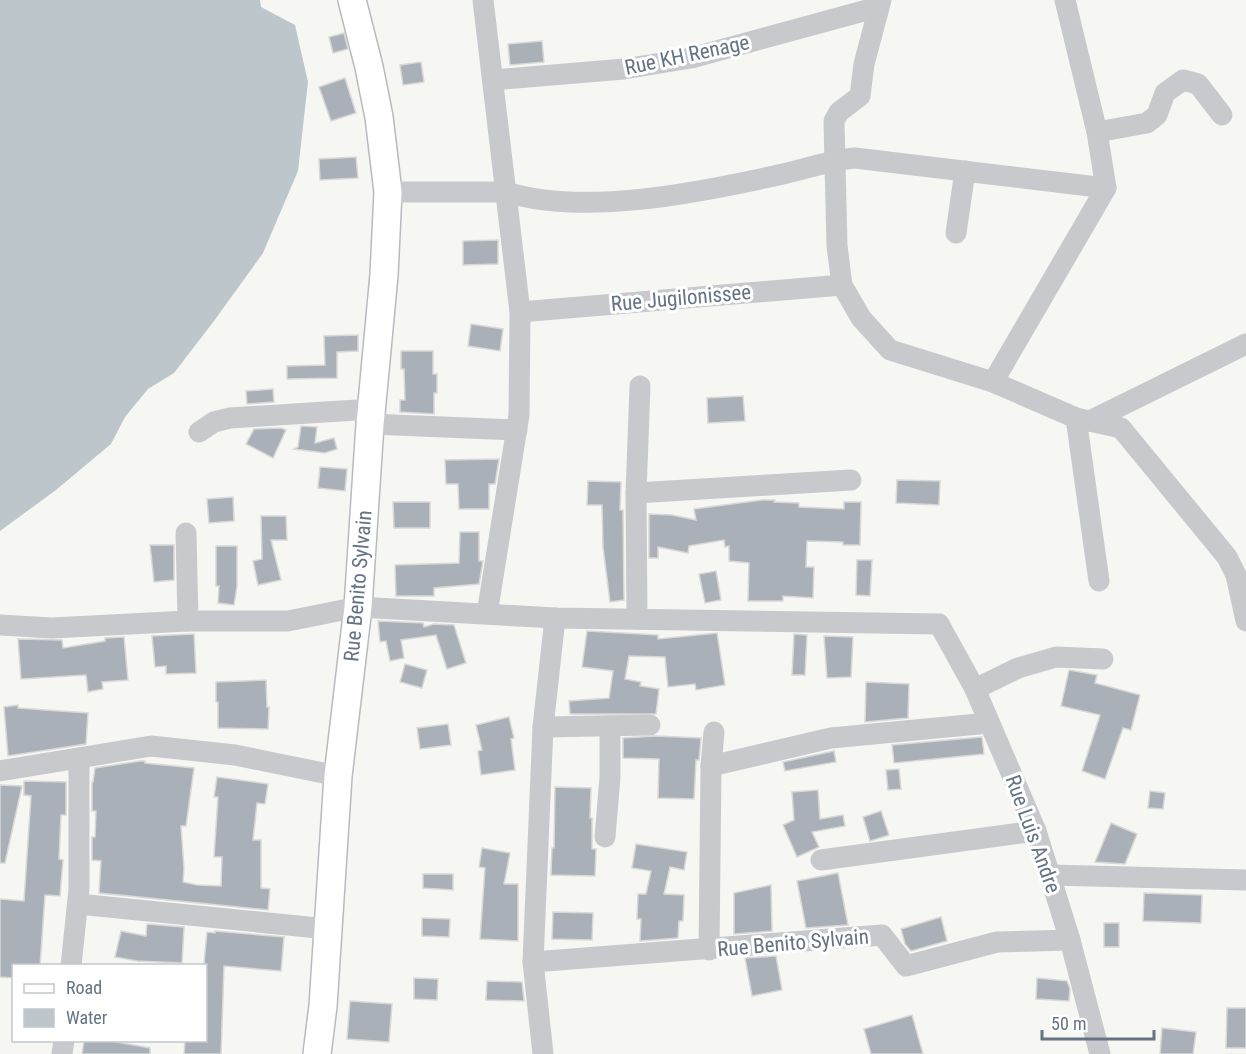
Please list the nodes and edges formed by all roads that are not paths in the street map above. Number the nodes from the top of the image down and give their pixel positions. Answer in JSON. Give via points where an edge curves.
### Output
{"nodes":[{"id":1,"x":352,"y":0,"type":"edge"},
{"id":2,"x":483,"y":0,"type":"edge"},
{"id":3,"x":1065,"y":0,"type":"edge"},
{"id":4,"x":879,"y":4,"type":"edge"},
{"id":5,"x":493,"y":80,"type":"junction"},
{"id":6,"x":1222,"y":115,"type":"dead end"},
{"id":7,"x":1097,"y":132,"type":"junction"},
{"id":8,"x":835,"y":160,"type":"junction"},
{"id":9,"x":965,"y":171,"type":"junction"},
{"id":10,"x":1106,"y":188,"type":"junction"},
{"id":11,"x":388,"y":192,"type":"junction"},
{"id":12,"x":506,"y":192,"type":"junction"},
{"id":13,"x":956,"y":233,"type":"dead end"},
{"id":14,"x":842,"y":285,"type":"junction"},
{"id":15,"x":520,"y":312,"type":"junction"},
{"id":16,"x":1246,"y":344,"type":"edge"},
{"id":17,"x":993,"y":382,"type":"junction"},
{"id":18,"x":640,"y":386,"type":"dead end"},
{"id":19,"x":372,"y":416,"type":"junction"},
{"id":20,"x":1083,"y":419,"type":"junction"},
{"id":21,"x":517,"y":430,"type":"junction"},
{"id":22,"x":199,"y":432,"type":"dead end"},
{"id":23,"x":851,"y":480,"type":"dead end"},
{"id":24,"x":636,"y":493,"type":"junction"},
{"id":25,"x":186,"y":532,"type":"dead end"},
{"id":26,"x":1099,"y":581,"type":"dead end"},
{"id":27,"x":357,"y":607,"type":"junction"},
{"id":28,"x":487,"y":614,"type":"junction"},
{"id":29,"x":555,"y":618,"type":"junction"},
{"id":30,"x":637,"y":619,"type":"junction"},
{"id":31,"x":188,"y":621,"type":"junction"},
{"id":32,"x":1246,"y":621,"type":"edge"},
{"id":33,"x":0,"y":625,"type":"edge"},
{"id":34,"x":1103,"y":659,"type":"dead end"},
{"id":35,"x":975,"y":689,"type":"junction"},
{"id":36,"x":989,"y":723,"type":"junction"},
{"id":37,"x":650,"y":725,"type":"dead end"},
{"id":38,"x":610,"y":726,"type":"junction"},
{"id":39,"x":543,"y":727,"type":"junction"},
{"id":40,"x":714,"y":732,"type":"dead end"},
{"id":41,"x":79,"y":758,"type":"junction"},
{"id":42,"x":711,"y":766,"type":"junction"},
{"id":43,"x":0,"y":771,"type":"edge"},
{"id":44,"x":338,"y":776,"type":"junction"},
{"id":45,"x":1036,"y":831,"type":"junction"},
{"id":46,"x":605,"y":837,"type":"dead end"},
{"id":47,"x":821,"y":861,"type":"dead end"},
{"id":48,"x":1050,"y":875,"type":"junction"},
{"id":49,"x":1246,"y":880,"type":"edge"},
{"id":50,"x":78,"y":904,"type":"junction"},
{"id":51,"x":328,"y":929,"type":"junction"},
{"id":52,"x":1070,"y":940,"type":"junction"},
{"id":53,"x":709,"y":950,"type":"junction"},
{"id":54,"x":533,"y":962,"type":"junction"},
{"id":55,"x":71,"y":964,"type":"edge"},
{"id":56,"x":317,"y":1054,"type":"edge"},
{"id":57,"x":543,"y":1054,"type":"edge"},
{"id":58,"x":1100,"y":1054,"type":"edge"}],
"edges":[{"from":1,"to":11,"type":"main road","name":"Rue Benito Sylvain","via":[[379,117]]},
{"from":2,"to":5,"type":"street"},
{"from":3,"to":7,"type":"street"},
{"from":4,"to":5,"type":"street","name":"Rue KH Renage","via":[[691,58],[624,69]]},
{"from":4,"to":8,"type":"street","via":[[864,64],[862,92],[835,117]]},
{"from":5,"to":12,"type":"street"},
{"from":6,"to":7,"type":"street","via":[[1198,84],[1183,80],[1165,93],[1157,115],[1147,123]]},
{"from":7,"to":10,"type":"street"},
{"from":8,"to":9,"type":"street"},
{"from":8,"to":12,"type":"street","via":[[775,176],[650,199],[561,203]]},
{"from":8,"to":14,"type":"street"},
{"from":9,"to":10,"type":"street"},
{"from":9,"to":13,"type":"street"},
{"from":10,"to":17,"type":"street"},
{"from":11,"to":12,"type":"street"},
{"from":11,"to":19,"type":"main road","name":"Rue Benito Sylvain"},
{"from":12,"to":15,"type":"street"},
{"from":14,"to":15,"type":"street","name":"Rue Jugilonissee"},
{"from":14,"to":17,"type":"street","via":[[861,318],[890,350]]},
{"from":15,"to":21,"type":"street"},
{"from":16,"to":20,"type":"street"},
{"from":17,"to":20,"type":"street"},
{"from":18,"to":24,"type":"street"},
{"from":19,"to":21,"type":"street"},
{"from":19,"to":22,"type":"street","via":[[231,418],[214,422]]},
{"from":19,"to":27,"type":"main road","name":"Rue Benito Sylvain"},
{"from":20,"to":26,"type":"street"},
{"from":20,"to":32,"type":"street","via":[[1121,428],[1227,557],[1236,575]]},
{"from":21,"to":28,"type":"street"},
{"from":23,"to":24,"type":"street"},
{"from":24,"to":30,"type":"street"},
{"from":25,"to":31,"type":"street"},
{"from":27,"to":28,"type":"street"},
{"from":27,"to":31,"type":"street","via":[[288,621]]},
{"from":27,"to":44,"type":"main road","name":"Rue Benito Sylvain"},
{"from":28,"to":29,"type":"street"},
{"from":29,"to":30,"type":"street"},
{"from":29,"to":39,"type":"street"},
{"from":30,"to":35,"type":"street","name":"Rue Luis Andre","via":[[939,624]]},
{"from":31,"to":33,"type":"street","via":[[52,628]]},
{"from":34,"to":35,"type":"street","via":[[1056,657],[1018,668]]},
{"from":35,"to":36,"type":"street","name":"Rue Luis Andre"},
{"from":36,"to":42,"type":"street","via":[[831,738]]},
{"from":36,"to":45,"type":"street","name":"Rue Luis Andre"},
{"from":37,"to":38,"type":"street"},
{"from":38,"to":39,"type":"street"},
{"from":38,"to":46,"type":"street"},
{"from":39,"to":54,"type":"street"},
{"from":40,"to":42,"type":"street"},
{"from":41,"to":43,"type":"street"},
{"from":41,"to":44,"type":"street","via":[[151,746],[235,755]]},
{"from":41,"to":50,"type":"street"},
{"from":42,"to":53,"type":"street"},
{"from":44,"to":51,"type":"main road","name":"Rue Benito Sylvain"},
{"from":45,"to":47,"type":"street"},
{"from":45,"to":48,"type":"street","name":"Rue Luis Andre"},
{"from":48,"to":49,"type":"street"},
{"from":48,"to":52,"type":"street","name":"Rue Luis Andre"},
{"from":50,"to":51,"type":"street"},
{"from":50,"to":55,"type":"street"},
{"from":51,"to":56,"type":"main road","name":"Rue Benito Sylvain"},
{"from":52,"to":53,"type":"street","name":"Rue Benito Sylvain","via":[[997,942],[906,966],[882,935]]},
{"from":52,"to":58,"type":"street","name":"Rue Luis Andre"},
{"from":53,"to":54,"type":"street","name":"Rue Benito Sylvain"},
{"from":54,"to":57,"type":"street"}]}
